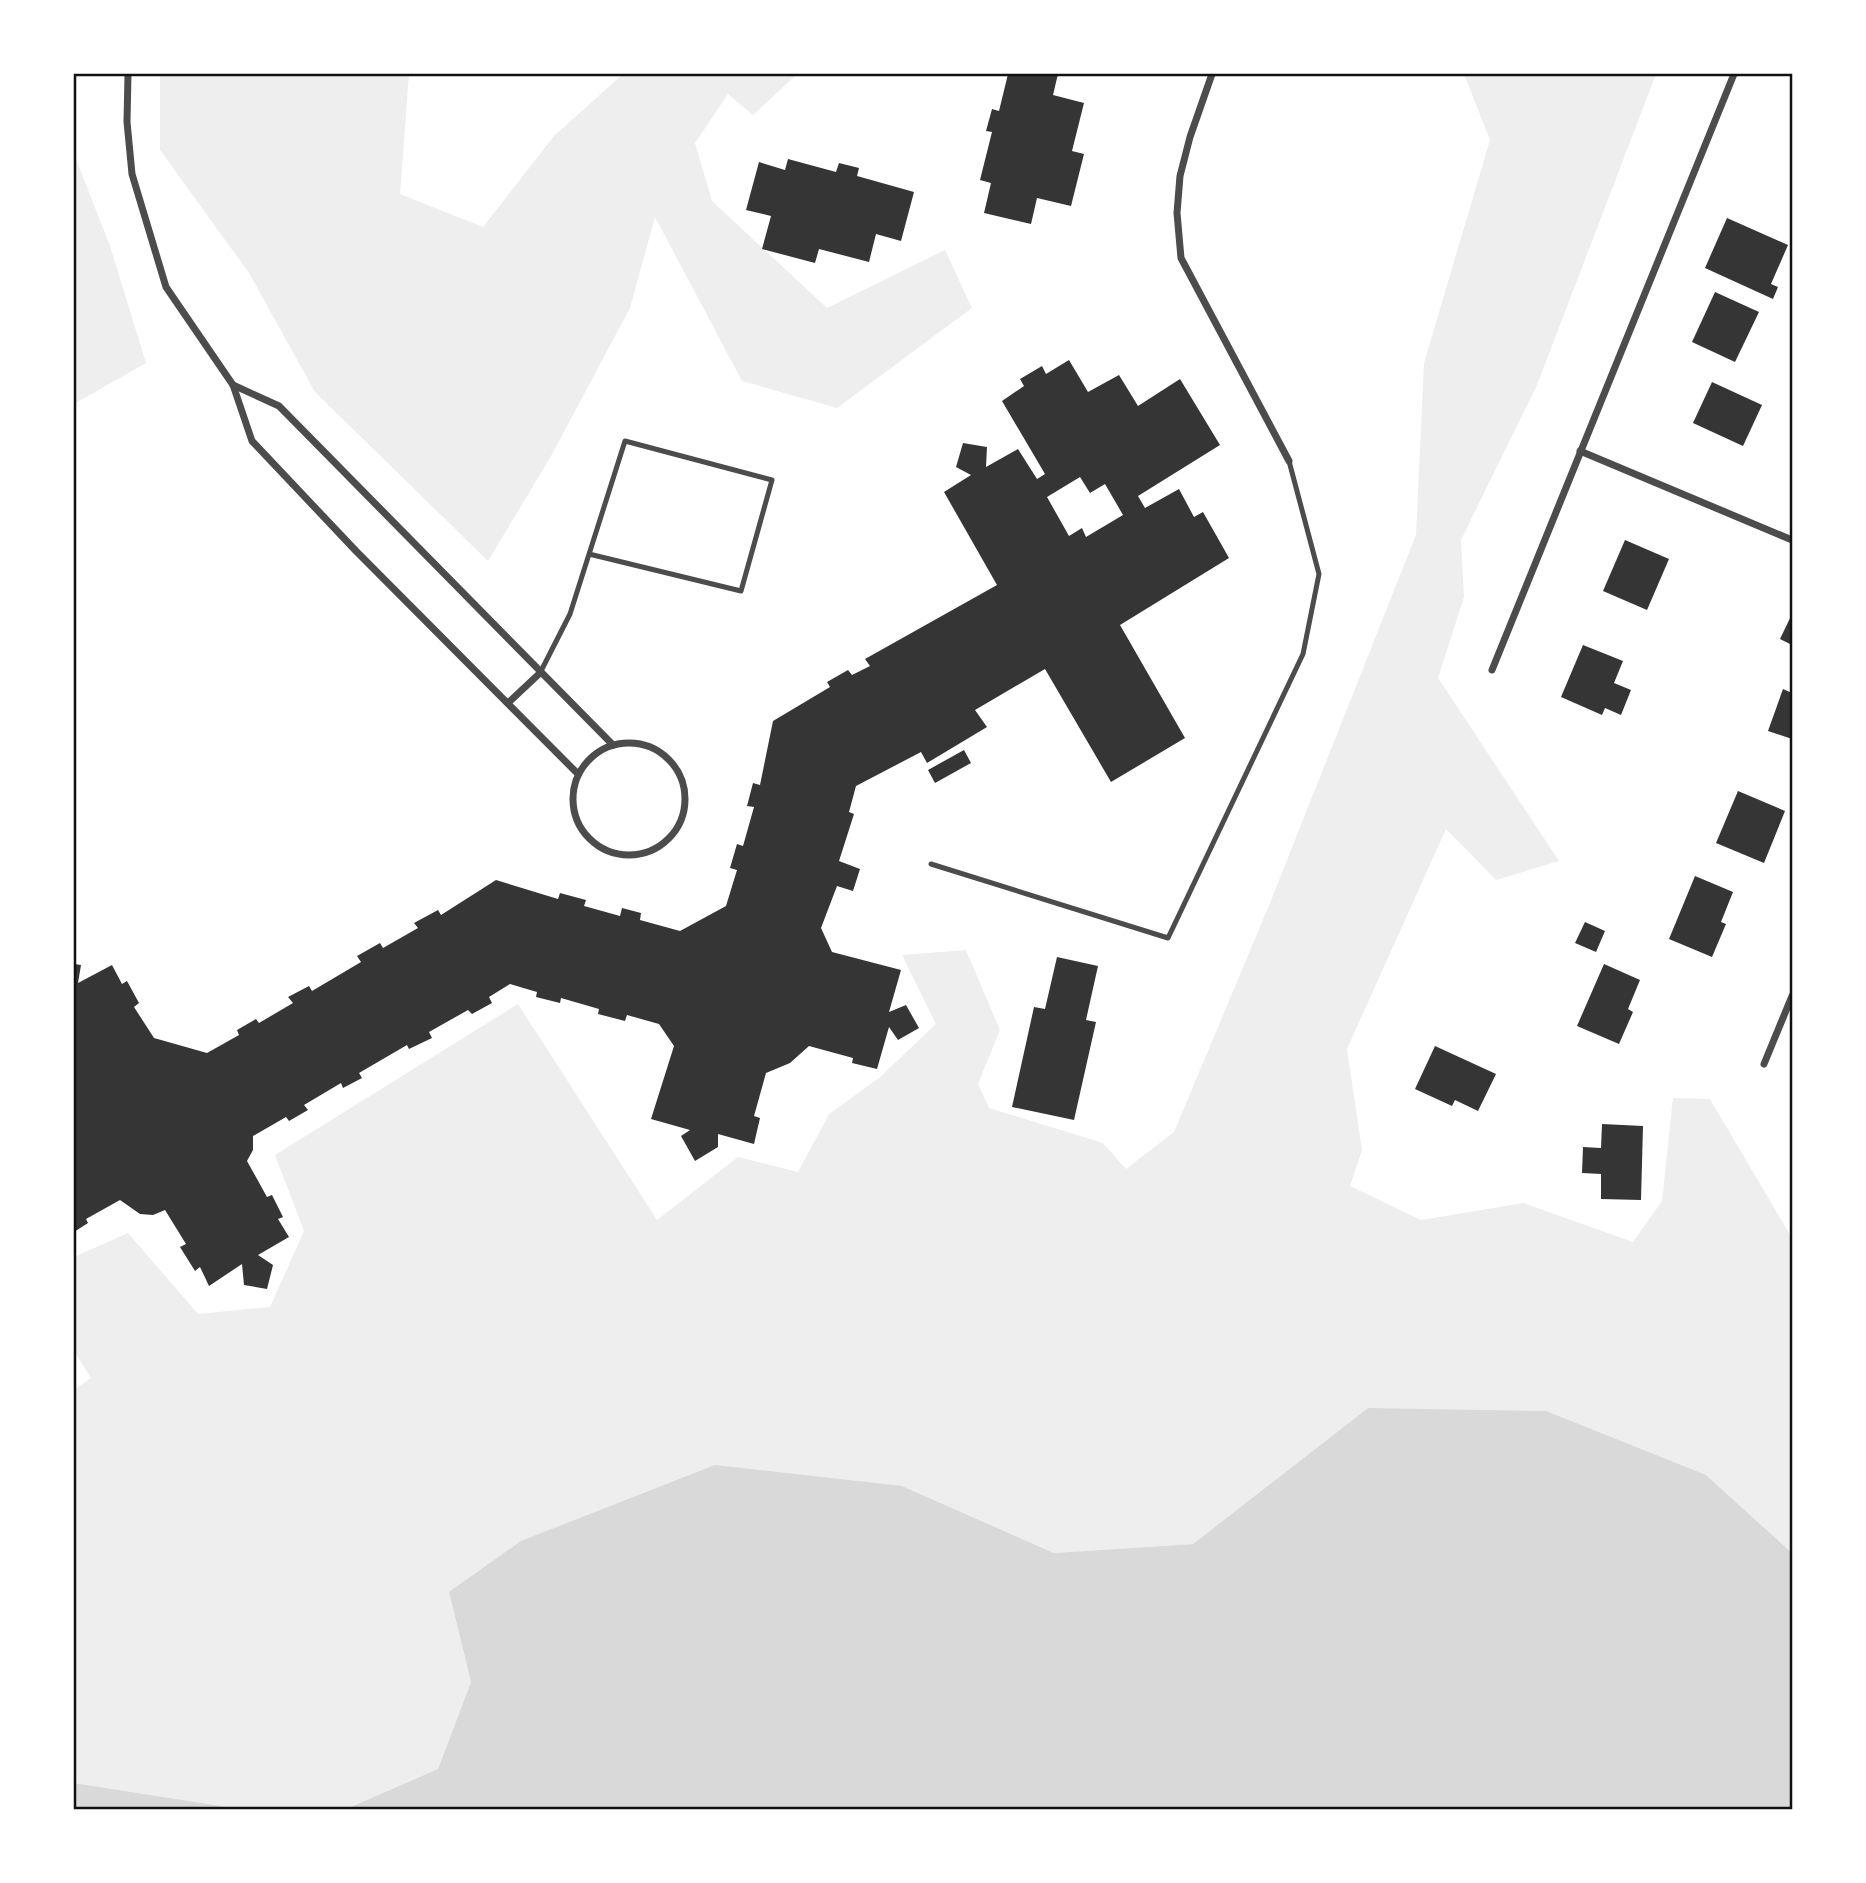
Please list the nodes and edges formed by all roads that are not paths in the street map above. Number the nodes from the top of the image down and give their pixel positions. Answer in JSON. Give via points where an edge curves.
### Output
{"nodes":[{"id":1,"x":128,"y":74,"type":"edge"},
{"id":2,"x":1212,"y":74,"type":"edge"},
{"id":3,"x":1734,"y":74,"type":"edge"},
{"id":4,"x":233,"y":385,"type":"junction"},
{"id":5,"x":1580,"y":451,"type":"junction"},
{"id":6,"x":1289,"y":461,"type":"joint"},
{"id":7,"x":1793,"y":540,"type":"edge"},
{"id":8,"x":589,"y":554,"type":"junction"},
{"id":9,"x":1492,"y":670,"type":"dead end"},
{"id":10,"x":540,"y":673,"type":"junction"},
{"id":11,"x":508,"y":703,"type":"junction"},
{"id":12,"x":613,"y":745,"type":"junction"},
{"id":13,"x":579,"y":774,"type":"junction"},
{"id":14,"x":931,"y":864,"type":"dead end"},
{"id":15,"x":1793,"y":996,"type":"edge"},
{"id":16,"x":1764,"y":1064,"type":"dead end"}],
"edges":[{"from":1,"to":4,"type":"street","via":[[132,174],[166,287]]},
{"from":2,"to":6,"type":"street","via":[[1180,176],[1181,258]]},
{"from":3,"to":5,"type":"street"},
{"from":4,"to":10,"type":"street","via":[[279,406]]},
{"from":4,"to":11,"type":"street","via":[[252,442]]},
{"from":5,"to":7,"type":"street"},
{"from":5,"to":9,"type":"street"},
{"from":6,"to":14,"type":"lane","via":[[1319,574],[1303,654],[1168,938]]},
{"from":8,"to":8,"type":"lane","via":[[625,441],[772,480],[741,591]]},
{"from":8,"to":10,"type":"lane","via":[[570,614]]},
{"from":10,"to":11,"type":"street"},
{"from":10,"to":12,"type":"street"},
{"from":11,"to":13,"type":"street"},
{"from":12,"to":13,"type":"street","via":[[593,756]]},
{"from":12,"to":13,"type":"street","via":[[643,745],[657,751],[678,773],[685,802],[682,817],[665,842],[652,850],[622,855],[594,843],[576,818],[573,804]]},
{"from":15,"to":16,"type":"street"}]}
